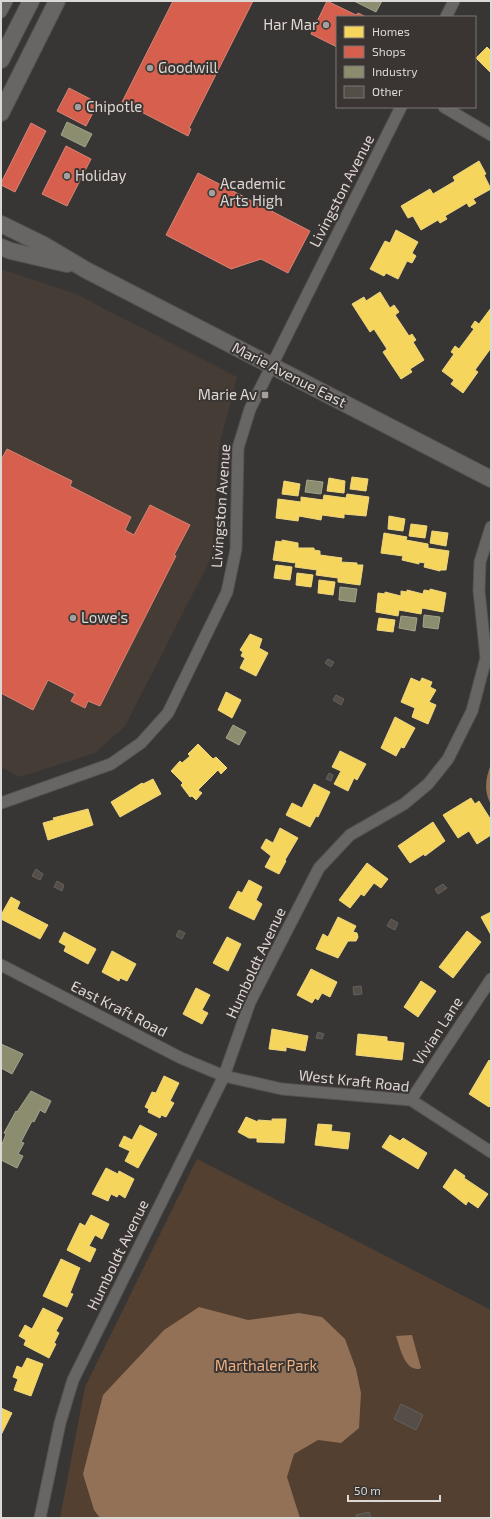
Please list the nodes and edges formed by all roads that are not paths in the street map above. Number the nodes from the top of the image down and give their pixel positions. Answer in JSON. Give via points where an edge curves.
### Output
{"nodes":[{"id":1,"x":7,"y":1,"type":"edge"},
{"id":2,"x":31,"y":1,"type":"edge"},
{"id":3,"x":57,"y":1,"type":"edge"},
{"id":4,"x":454,"y":1,"type":"edge"},
{"id":5,"x":1,"y":12,"type":"edge"},
{"id":6,"x":446,"y":16,"type":"edge"},
{"id":7,"x":1,"y":60,"type":"edge"},
{"id":8,"x":400,"y":108,"type":"edge"},
{"id":9,"x":446,"y":108,"type":"edge"},
{"id":10,"x":1,"y":113,"type":"edge"},
{"id":11,"x":491,"y":135,"type":"edge"},
{"id":12,"x":1,"y":224,"type":"edge"},
{"id":13,"x":1,"y":247,"type":"edge"},
{"id":14,"x":86,"y":270,"type":"junction"},
{"id":15,"x":271,"y":366,"type":"junction"},
{"id":16,"x":491,"y":479,"type":"edge"},
{"id":17,"x":491,"y":527,"type":"edge"},
{"id":18,"x":1,"y":803,"type":"edge"},
{"id":19,"x":1,"y":965,"type":"edge"},
{"id":20,"x":491,"y":979,"type":"edge"},
{"id":21,"x":224,"y":1076,"type":"junction"},
{"id":22,"x":411,"y":1100,"type":"junction"},
{"id":23,"x":491,"y":1152,"type":"edge"},
{"id":24,"x":40,"y":1518,"type":"edge"}],
"edges":[{"from":1,"to":5,"type":"street"},
{"from":2,"to":7,"type":"street"},
{"from":3,"to":10,"type":"street"},
{"from":4,"to":6,"type":"street"},
{"from":8,"to":15,"type":"street","name":"Livingston Avenue"},
{"from":9,"to":11,"type":"street"},
{"from":12,"to":14,"type":"street","name":"Marie Avenue East"},
{"from":13,"to":14,"type":"street","name":"Marie Avenue East"},
{"from":14,"to":15,"type":"street","name":"Marie Avenue East"},
{"from":15,"to":16,"type":"street","name":"Marie Avenue East"},
{"from":15,"to":18,"type":"street","name":"Livingston Avenue","via":[[250,409],[238,448],[236,549],[227,592],[168,713],[141,743],[111,764]]},
{"from":17,"to":21,"type":"street","name":"Humboldt Avenue","via":[[480,562],[479,591],[486,658],[472,711],[448,759],[428,784],[404,804],[350,835],[319,868],[250,1002]]},
{"from":19,"to":21,"type":"street","name":"East Kraft Road","via":[[181,1058]]},
{"from":20,"to":22,"type":"street","name":"Vivian Lane"},
{"from":21,"to":22,"type":"street","name":"West Kraft Road","via":[[282,1089]]},
{"from":21,"to":24,"type":"street","name":"Humboldt Avenue","via":[[73,1380],[60,1423]]},
{"from":22,"to":23,"type":"street","name":"West Kraft Road"}]}
